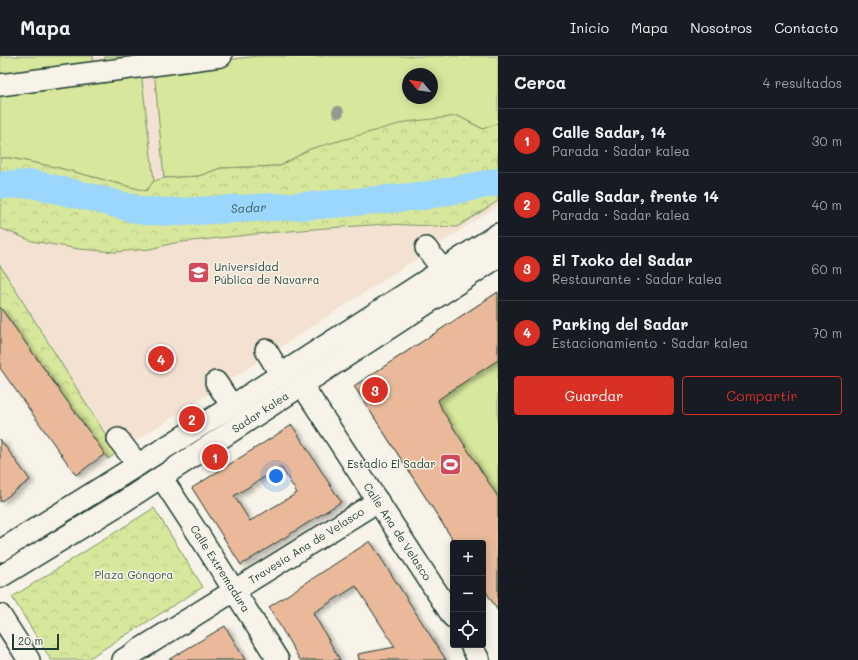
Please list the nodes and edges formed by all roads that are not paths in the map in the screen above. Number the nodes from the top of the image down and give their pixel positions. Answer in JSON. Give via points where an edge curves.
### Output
{"nodes":[{"id":1,"x":221,"y":56,"type":"edge"},
{"id":2,"x":97,"y":64,"type":"edge"},
{"id":3,"x":0,"y":84,"type":"edge"},
{"id":4,"x":498,"y":234,"type":"edge"},
{"id":5,"x":426,"y":248,"type":"dead end"},
{"id":6,"x":498,"y":258,"type":"edge"},
{"id":7,"x":443,"y":270,"type":"junction"},
{"id":8,"x":266,"y":350,"type":"dead end"},
{"id":9,"x":281,"y":374,"type":"junction"},
{"id":10,"x":216,"y":382,"type":"dead end"},
{"id":11,"x":302,"y":385,"type":"junction"},
{"id":12,"x":232,"y":406,"type":"junction"},
{"id":13,"x":118,"y":439,"type":"dead end"},
{"id":14,"x":138,"y":465,"type":"junction"},
{"id":15,"x":161,"y":477,"type":"junction"},
{"id":16,"x":378,"y":501,"type":"junction"},
{"id":17,"x":0,"y":551,"type":"edge"},
{"id":18,"x":0,"y":578,"type":"edge"},
{"id":19,"x":235,"y":591,"type":"junction"},
{"id":20,"x":450,"y":612,"type":"edge"},
{"id":21,"x":0,"y":615,"type":"edge"},
{"id":22,"x":473,"y":648,"type":"edge"},
{"id":23,"x":29,"y":660,"type":"edge"},
{"id":24,"x":123,"y":660,"type":"edge"},
{"id":25,"x":278,"y":660,"type":"edge"},
{"id":26,"x":479,"y":660,"type":"edge"}],
"edges":[{"from":1,"to":2,"type":"street"},
{"from":2,"to":3,"type":"street"},
{"from":4,"to":7,"type":"street","name":"Sadar kalea"},
{"from":5,"to":7,"type":"street"},
{"from":6,"to":11,"type":"street","name":"Sadar kalea"},
{"from":7,"to":9,"type":"street","name":"Sadar kalea"},
{"from":8,"to":9,"type":"street"},
{"from":9,"to":12,"type":"street","name":"Sadar kalea"},
{"from":10,"to":12,"type":"street"},
{"from":11,"to":15,"type":"street","name":"Sadar kalea"},
{"from":11,"to":16,"type":"street","name":"Calle Ana de Velasco"},
{"from":12,"to":14,"type":"street","name":"Sadar kalea"},
{"from":13,"to":14,"type":"street"},
{"from":14,"to":17,"type":"street","name":"Sadar kalea"},
{"from":15,"to":18,"type":"street","name":"Sadar kalea"},
{"from":15,"to":19,"type":"street","name":"Calle Extremadura"},
{"from":16,"to":19,"type":"street","name":"Travesía Ana de Velasco"},
{"from":16,"to":20,"type":"street","name":"Calle Ana de Velasco"},
{"from":19,"to":24,"type":"street"},
{"from":19,"to":25,"type":"street","name":"Calle Extremadura"},
{"from":21,"to":23,"type":"street"},
{"from":22,"to":26,"type":"street"}]}
